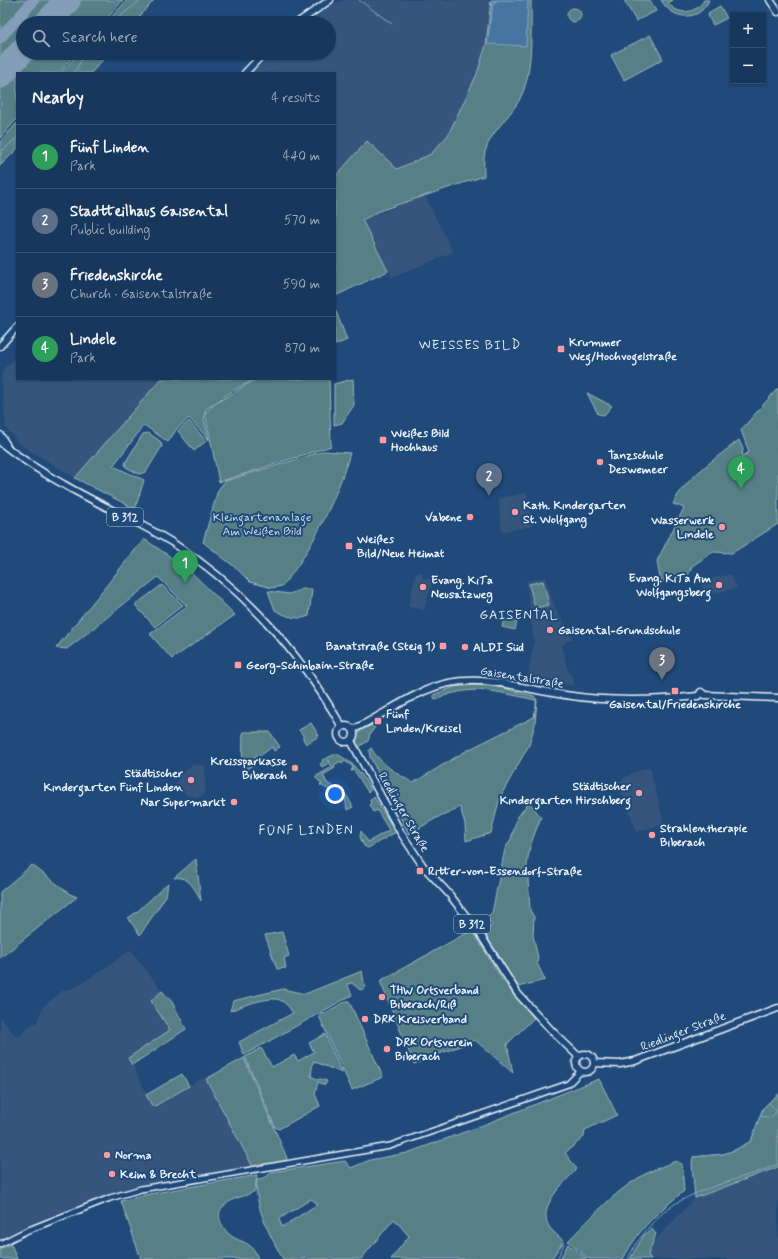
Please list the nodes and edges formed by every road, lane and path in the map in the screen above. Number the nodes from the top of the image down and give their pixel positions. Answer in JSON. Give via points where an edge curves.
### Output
{"nodes":[{"id":1,"x":330,"y":0,"type":"edge"},
{"id":2,"x":770,"y":0,"type":"edge"},
{"id":3,"x":778,"y":12,"type":"edge"},
{"id":4,"x":307,"y":16,"type":"edge"},
{"id":5,"x":257,"y":60,"type":"edge"},
{"id":6,"x":246,"y":72,"type":"edge"},
{"id":7,"x":15,"y":329,"type":"edge"},
{"id":8,"x":0,"y":340,"type":"edge"},
{"id":9,"x":0,"y":346,"type":"edge"},
{"id":10,"x":0,"y":435,"type":"edge"},
{"id":11,"x":0,"y":442,"type":"edge"},
{"id":12,"x":10,"y":450,"type":"junction"},
{"id":13,"x":778,"y":698,"type":"edge"},
{"id":14,"x":342,"y":727,"type":"junction"},
{"id":15,"x":354,"y":729,"type":"junction"},
{"id":16,"x":351,"y":741,"type":"junction"},
{"id":17,"x":778,"y":1008,"type":"edge"},
{"id":18,"x":579,"y":1057,"type":"junction"},
{"id":19,"x":594,"y":1063,"type":"junction"},
{"id":20,"x":581,"y":1071,"type":"junction"},
{"id":21,"x":0,"y":1244,"type":"edge"}],
"edges":[{"from":1,"to":4,"type":"main road"},
{"from":2,"to":3,"type":"main road"},
{"from":5,"to":6,"type":"main road"},
{"from":7,"to":8,"type":"main road"},
{"from":7,"to":9,"type":"main road"},
{"from":10,"to":12,"type":"main road"},
{"from":11,"to":12,"type":"main road","number":"B 312"},
{"from":12,"to":14,"type":"main road","number":"B 312","via":[[63,484],[173,543],[236,590],[274,629],[303,665]]},
{"from":13,"to":15,"type":"main road","name":"Gaisentalstraße","via":[[702,695],[659,700],[612,700],[566,695],[483,680],[468,680],[446,683],[431,689]]},
{"from":14,"to":15,"type":"main road","via":[[350,726]]},
{"from":14,"to":16,"type":"main road","number":"B 312","via":[[339,730],[339,738],[346,742]]},
{"from":15,"to":16,"type":"main road"},
{"from":16,"to":18,"type":"main road","name":"Riedlinger Straße","number":"B 312","via":[[401,833],[423,866],[445,889],[480,934],[518,994]]},
{"from":17,"to":19,"type":"main road","name":"Riedlinger Straße","number":"B 312","via":[[635,1061],[620,1064]]},
{"from":18,"to":19,"type":"main road","name":"Riedlinger Straße","number":"B 312","via":[[589,1055]]},
{"from":18,"to":20,"type":"main road","via":[[576,1065]]},
{"from":19,"to":20,"type":"main road","via":[[588,1072]]},
{"from":20,"to":21,"type":"street","via":[[573,1082],[568,1084],[379,1148],[134,1191],[26,1231]]}]}
